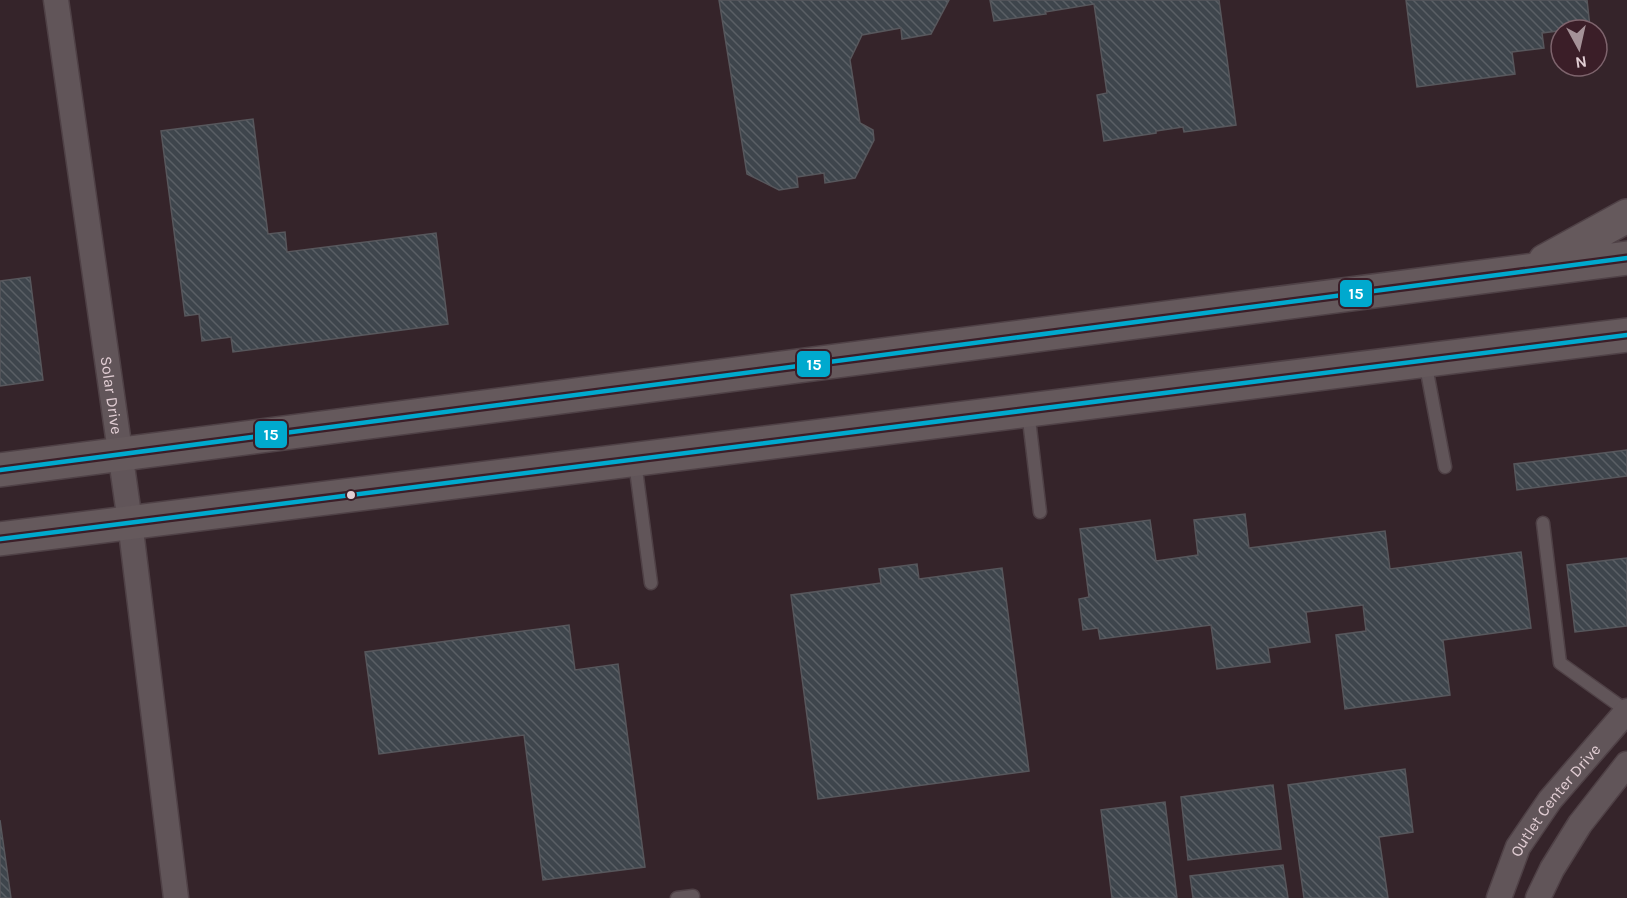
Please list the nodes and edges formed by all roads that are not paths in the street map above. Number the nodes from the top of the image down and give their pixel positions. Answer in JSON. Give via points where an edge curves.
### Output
{"nodes":[{"id":1,"x":57,"y":0,"type":"edge"},
{"id":2,"x":1627,"y":216,"type":"edge"},
{"id":3,"x":1627,"y":258,"type":"edge"},
{"id":4,"x":1529,"y":270,"type":"junction"},
{"id":5,"x":1627,"y":334,"type":"edge"},
{"id":6,"x":1425,"y":360,"type":"junction"},
{"id":7,"x":1028,"y":410,"type":"junction"},
{"id":8,"x":120,"y":453,"type":"junction"},
{"id":9,"x":635,"y":459,"type":"junction"},
{"id":10,"x":1445,"y":467,"type":"dead end"},
{"id":11,"x":0,"y":470,"type":"edge"},
{"id":12,"x":1040,"y":512,"type":"dead end"},
{"id":13,"x":130,"y":522,"type":"junction"},
{"id":14,"x":1544,"y":524,"type":"dead end"},
{"id":15,"x":0,"y":539,"type":"edge"},
{"id":16,"x":651,"y":583,"type":"dead end"},
{"id":17,"x":1627,"y":711,"type":"edge"},
{"id":18,"x":1627,"y":764,"type":"edge"},
{"id":19,"x":693,"y":896,"type":"dead end"},
{"id":20,"x":176,"y":898,"type":"edge"},
{"id":21,"x":677,"y":898,"type":"edge"},
{"id":22,"x":1499,"y":898,"type":"edge"},
{"id":23,"x":1538,"y":898,"type":"edge"}],
"edges":[{"from":1,"to":8,"type":"street","name":"Solar Drive"},
{"from":2,"to":4,"type":"main road"},
{"from":3,"to":4,"type":"main road"},
{"from":4,"to":8,"type":"main road"},
{"from":5,"to":6,"type":"main road"},
{"from":6,"to":7,"type":"main road"},
{"from":6,"to":10,"type":"lane"},
{"from":7,"to":9,"type":"main road"},
{"from":7,"to":12,"type":"lane"},
{"from":8,"to":11,"type":"main road"},
{"from":8,"to":13,"type":"street","name":"Solar Drive"},
{"from":9,"to":13,"type":"main road"},
{"from":9,"to":16,"type":"lane"},
{"from":13,"to":15,"type":"main road"},
{"from":13,"to":20,"type":"street","name":"Solar Drive"},
{"from":14,"to":17,"type":"lane","via":[[1560,663]]},
{"from":17,"to":22,"type":"street","name":"Outlet Center Drive","via":[[1550,800],[1518,848]]},
{"from":18,"to":23,"type":"street","name":"Outlet Center Drive","via":[[1580,824]]},
{"from":19,"to":21,"type":"lane"}]}
